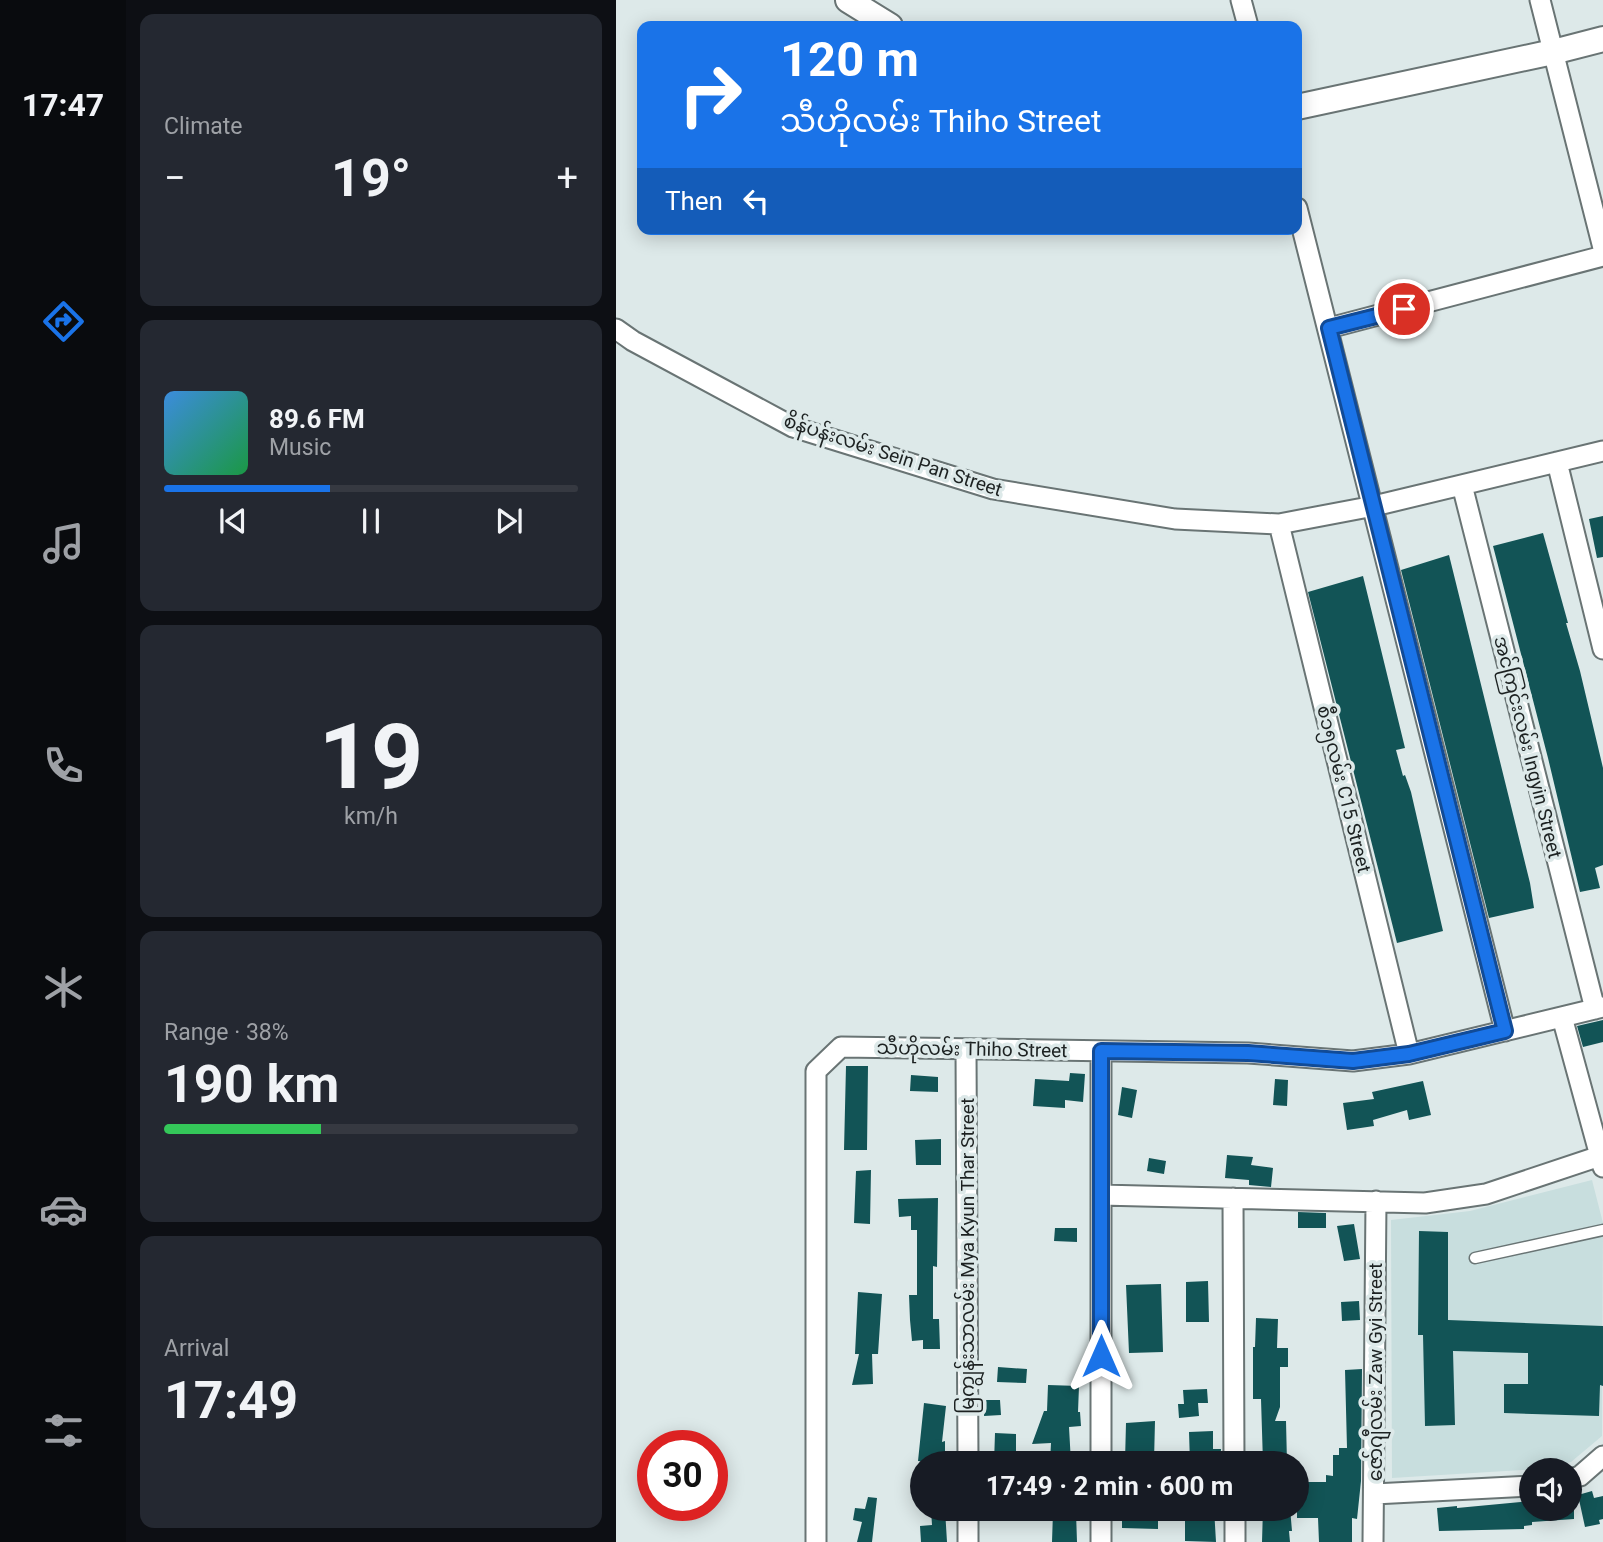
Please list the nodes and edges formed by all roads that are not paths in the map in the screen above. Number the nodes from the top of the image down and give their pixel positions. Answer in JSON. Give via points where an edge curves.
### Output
{"nodes":[{"id":1,"x":848,"y":0,"type":"edge"},
{"id":2,"x":1241,"y":0,"type":"edge"},
{"id":3,"x":1540,"y":0,"type":"edge"},
{"id":4,"x":882,"y":21,"type":"edge"},
{"id":5,"x":1247,"y":21,"type":"edge"},
{"id":6,"x":1603,"y":39,"type":"edge"},
{"id":7,"x":1553,"y":52,"type":"junction"},
{"id":8,"x":1302,"y":106,"type":"edge"},
{"id":9,"x":1302,"y":227,"type":"edge"},
{"id":10,"x":1603,"y":248,"type":"edge"},
{"id":11,"x":1603,"y":256,"type":"edge"},
{"id":12,"x":616,"y":328,"type":"edge"},
{"id":13,"x":1329,"y":328,"type":"junction"},
{"id":14,"x":1603,"y":451,"type":"edge"},
{"id":15,"x":1557,"y":462,"type":"junction"},
{"id":16,"x":1462,"y":485,"type":"junction"},
{"id":17,"x":1374,"y":506,"type":"junction"},
{"id":18,"x":1279,"y":524,"type":"junction"},
{"id":19,"x":1603,"y":649,"type":"edge"},
{"id":20,"x":1599,"y":1008,"type":"edge"},
{"id":21,"x":1562,"y":1017,"type":"junction"},
{"id":22,"x":1505,"y":1031,"type":"junction"},
{"id":23,"x":965,"y":1049,"type":"junction"},
{"id":24,"x":1101,"y":1051,"type":"junction"},
{"id":25,"x":1409,"y":1054,"type":"junction"},
{"id":26,"x":1602,"y":1161,"type":"edge"},
{"id":27,"x":1101,"y":1195,"type":"junction"},
{"id":28,"x":1233,"y":1198,"type":"junction"},
{"id":29,"x":1376,"y":1201,"type":"junction"},
{"id":30,"x":1603,"y":1230,"type":"edge"},
{"id":31,"x":1475,"y":1258,"type":"dead end"},
{"id":32,"x":968,"y":1451,"type":"edge"},
{"id":33,"x":1101,"y":1451,"type":"edge"},
{"id":34,"x":1234,"y":1451,"type":"edge"},
{"id":35,"x":1603,"y":1456,"type":"edge"},
{"id":36,"x":1582,"y":1474,"type":"edge"},
{"id":37,"x":1519,"y":1487,"type":"edge"},
{"id":38,"x":1374,"y":1494,"type":"junction"},
{"id":39,"x":968,"y":1521,"type":"edge"},
{"id":40,"x":1101,"y":1521,"type":"edge"},
{"id":41,"x":1235,"y":1521,"type":"edge"},
{"id":42,"x":816,"y":1542,"type":"edge"},
{"id":43,"x":968,"y":1542,"type":"edge"},
{"id":44,"x":1101,"y":1542,"type":"edge"},
{"id":45,"x":1235,"y":1542,"type":"edge"},
{"id":46,"x":1373,"y":1542,"type":"edge"}],
"edges":[{"from":1,"to":4,"type":"street"},
{"from":2,"to":5,"type":"street"},
{"from":3,"to":7,"type":"street"},
{"from":6,"to":7,"type":"street"},
{"from":7,"to":8,"type":"street"},
{"from":7,"to":10,"type":"street"},
{"from":9,"to":13,"type":"street"},
{"from":11,"to":13,"type":"street"},
{"from":12,"to":18,"type":"street","name":"စိန်ပန်းလမ်း Sein Pan Street","via":[[793,427],[993,489],[1175,519]]},
{"from":13,"to":17,"type":"street"},
{"from":14,"to":15,"type":"street","name":"စိန်ပန်းလမ်း Sein Pan Street"},
{"from":15,"to":16,"type":"street","name":"စိန်ပန်းလမ်း Sein Pan Street"},
{"from":15,"to":19,"type":"street"},
{"from":16,"to":17,"type":"street","name":"စိန်ပန်းလမ်း Sein Pan Street"},
{"from":16,"to":20,"type":"street","name":"အင်ကြင်းလမ်း Ingyin Street"},
{"from":17,"to":18,"type":"street","name":"စိန်ပန်းလမ်း Sein Pan Street"},
{"from":17,"to":22,"type":"street"},
{"from":18,"to":25,"type":"street","name":"စီ၁၅လမ်း C15 Street"},
{"from":20,"to":21,"type":"street","name":"သီဟိုလမ်း Thiho Street"},
{"from":21,"to":22,"type":"street","name":"သီဟိုလမ်း Thiho Street"},
{"from":21,"to":26,"type":"street"},
{"from":22,"to":25,"type":"street","name":"သီဟိုလမ်း Thiho Street"},
{"from":23,"to":24,"type":"street","name":"သီဟိုလမ်း Thiho Street"},
{"from":23,"to":32,"type":"street","name":"မြကျွန်းသာလမ်း Mya Kyun Thar Street"},
{"from":23,"to":42,"type":"street","name":"သီဟိုလမ်း Thiho Street","via":[[841,1047],[816,1071]]},
{"from":24,"to":25,"type":"street","name":"သီဟိုလမ်း Thiho Street","via":[[1248,1053],[1353,1061]]},
{"from":24,"to":27,"type":"street"},
{"from":26,"to":29,"type":"street","via":[[1486,1194],[1424,1203]]},
{"from":27,"to":28,"type":"street"},
{"from":27,"to":33,"type":"street"},
{"from":28,"to":29,"type":"street"},
{"from":28,"to":34,"type":"street"},
{"from":29,"to":38,"type":"street","name":"ဇော်ဂျီလမ်း Zaw Gyi Street"},
{"from":30,"to":31,"type":"lane"},
{"from":35,"to":36,"type":"street"},
{"from":37,"to":38,"type":"street"},
{"from":38,"to":46,"type":"street","name":"ဇော်ဂျီလမ်း Zaw Gyi Street"},
{"from":39,"to":43,"type":"street"},
{"from":40,"to":44,"type":"street"},
{"from":41,"to":45,"type":"street"}]}
